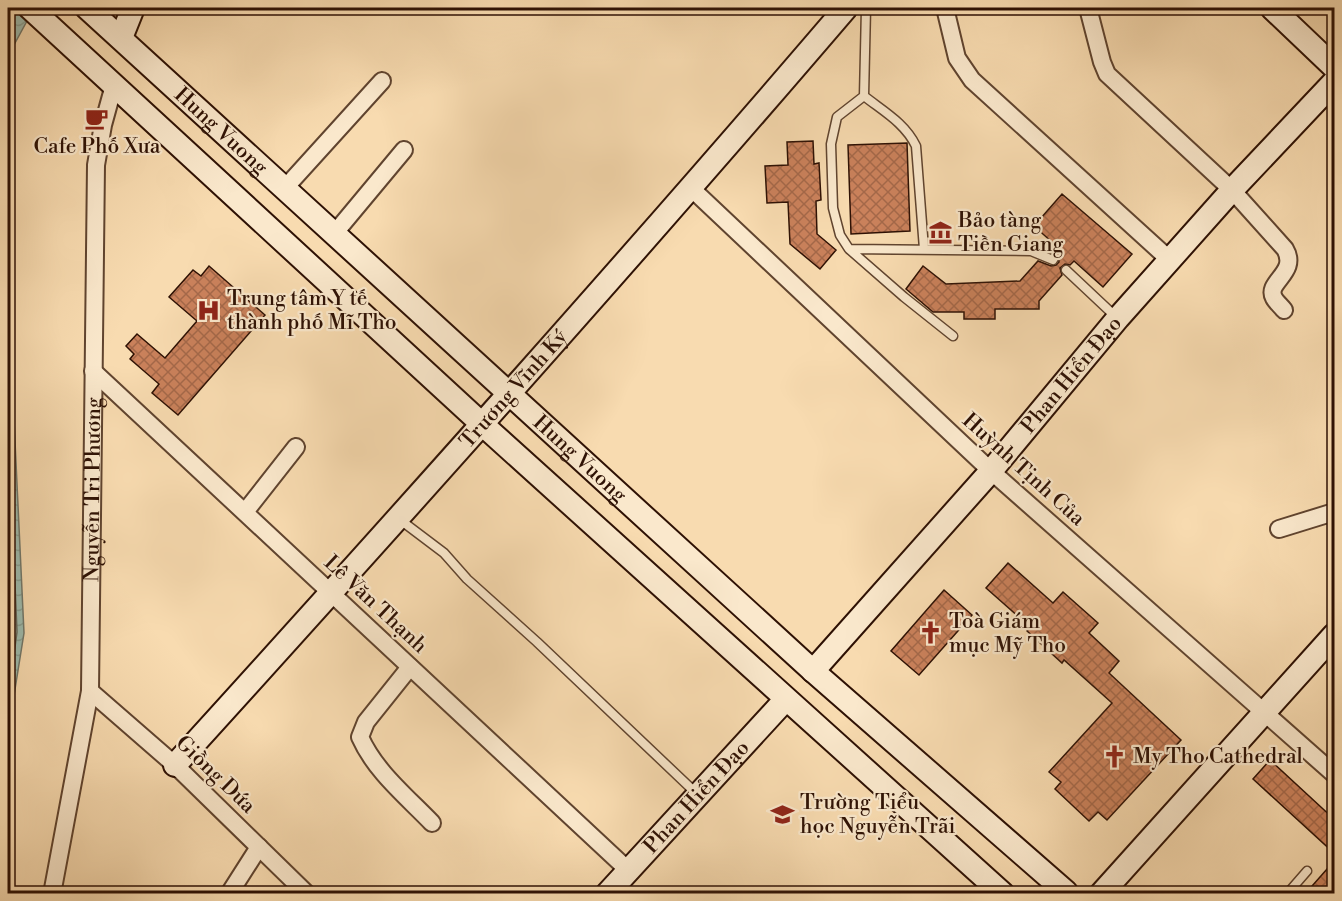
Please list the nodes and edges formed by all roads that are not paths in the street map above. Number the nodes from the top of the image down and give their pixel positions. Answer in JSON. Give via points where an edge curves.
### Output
{"nodes":[{"id":1,"x":30,"y":8,"type":"edge"},
{"id":2,"x":133,"y":8,"type":"edge"},
{"id":3,"x":846,"y":8,"type":"edge"},
{"id":4,"x":866,"y":8,"type":"edge"},
{"id":5,"x":945,"y":8,"type":"edge"},
{"id":6,"x":1088,"y":8,"type":"edge"},
{"id":7,"x":1272,"y":8,"type":"edge"},
{"id":8,"x":93,"y":13,"type":"edge"},
{"id":9,"x":121,"y":38,"type":"junction"},
{"id":10,"x":1335,"y":67,"type":"edge"},
{"id":11,"x":382,"y":81,"type":"dead end"},
{"id":12,"x":1335,"y":82,"type":"edge"},
{"id":13,"x":114,"y":85,"type":"junction"},
{"id":14,"x":864,"y":96,"type":"junction"},
{"id":15,"x":404,"y":150,"type":"dead end"},
{"id":16,"x":285,"y":188,"type":"junction"},
{"id":17,"x":692,"y":189,"type":"junction"},
{"id":18,"x":1232,"y":190,"type":"junction"},
{"id":19,"x":334,"y":234,"type":"junction"},
{"id":20,"x":849,"y":249,"type":"junction"},
{"id":21,"x":924,"y":249,"type":"junction"},
{"id":22,"x":1053,"y":260,"type":"dead end"},
{"id":23,"x":1171,"y":261,"type":"junction"},
{"id":24,"x":1066,"y":270,"type":"dead end"},
{"id":25,"x":1284,"y":310,"type":"dead end"},
{"id":26,"x":1118,"y":318,"type":"junction"},
{"id":27,"x":953,"y":336,"type":"dead end"},
{"id":28,"x":93,"y":371,"type":"junction"},
{"id":29,"x":510,"y":395,"type":"junction"},
{"id":30,"x":483,"y":425,"type":"junction"},
{"id":31,"x":296,"y":447,"type":"dead end"},
{"id":32,"x":992,"y":471,"type":"junction"},
{"id":33,"x":1335,"y":512,"type":"edge"},
{"id":34,"x":245,"y":513,"type":"junction"},
{"id":35,"x":397,"y":518,"type":"junction"},
{"id":36,"x":1279,"y":529,"type":"dead end"},
{"id":37,"x":331,"y":593,"type":"junction"},
{"id":38,"x":1335,"y":635,"type":"edge"},
{"id":39,"x":410,"y":667,"type":"junction"},
{"id":40,"x":813,"y":671,"type":"junction"},
{"id":41,"x":90,"y":691,"type":"junction"},
{"id":42,"x":786,"y":699,"type":"junction"},
{"id":43,"x":1266,"y":712,"type":"junction"},
{"id":44,"x":176,"y":765,"type":"junction"},
{"id":45,"x":1335,"y":774,"type":"edge"},
{"id":46,"x":698,"y":795,"type":"junction"},
{"id":47,"x":432,"y":823,"type":"dead end"},
{"id":48,"x":260,"y":847,"type":"junction"},
{"id":49,"x":628,"y":870,"type":"junction"},
{"id":50,"x":1307,"y":871,"type":"dead end"},
{"id":51,"x":1070,"y":893,"type":"edge"},
{"id":52,"x":52,"y":894,"type":"edge"},
{"id":53,"x":229,"y":894,"type":"edge"},
{"id":54,"x":307,"y":894,"type":"edge"},
{"id":55,"x":607,"y":894,"type":"edge"},
{"id":56,"x":1003,"y":894,"type":"edge"},
{"id":57,"x":1101,"y":894,"type":"edge"},
{"id":58,"x":1287,"y":894,"type":"edge"}],
"edges":[{"from":1,"to":13,"type":"main road","name":"Hung Vuong"},
{"from":2,"to":9,"type":"main road"},
{"from":3,"to":17,"type":"main road","name":"Trương Vĩnh Ký"},
{"from":4,"to":14,"type":"lane"},
{"from":5,"to":23,"type":"street","via":[[957,58],[972,80]]},
{"from":6,"to":18,"type":"street","via":[[1107,74]]},
{"from":7,"to":10,"type":"main road"},
{"from":8,"to":9,"type":"main road","name":"Hung Vuong"},
{"from":9,"to":16,"type":"main road","name":"Hung Vuong"},
{"from":11,"to":16,"type":"street"},
{"from":12,"to":18,"type":"main road","name":"Phan Hiển Đạo"},
{"from":13,"to":28,"type":"street","name":"Nguyễn Tri Phương","via":[[96,165]]},
{"from":13,"to":30,"type":"main road","name":"Hung Vuong"},
{"from":14,"to":20,"type":"lane","via":[[837,117],[831,144],[833,208],[840,235]]},
{"from":14,"to":21,"type":"lane","via":[[900,123],[916,146]]},
{"from":15,"to":19,"type":"street"},
{"from":16,"to":19,"type":"main road","name":"Hung Vuong"},
{"from":17,"to":29,"type":"main road","name":"Trương Vĩnh Ký"},
{"from":17,"to":32,"type":"street","name":"Huỳnh Tịnh Của"},
{"from":18,"to":23,"type":"main road","name":"Phan Hiển Đạo"},
{"from":18,"to":25,"type":"street","via":[[1290,256],[1287,271],[1272,292]]},
{"from":19,"to":29,"type":"main road","name":"Hung Vuong"},
{"from":20,"to":21,"type":"lane"},
{"from":20,"to":27,"type":"lane"},
{"from":21,"to":22,"type":"lane","via":[[1031,251]]},
{"from":23,"to":26,"type":"main road","name":"Phan Hiển Đạo"},
{"from":24,"to":26,"type":"lane"},
{"from":26,"to":32,"type":"main road","name":"Phan Hiển Đạo"},
{"from":28,"to":34,"type":"street","name":"Lê Văn Thạnh"},
{"from":28,"to":41,"type":"street","name":"Nguyễn Tri Phương"},
{"from":29,"to":30,"type":"main road","name":"Trương Vĩnh Ký"},
{"from":29,"to":40,"type":"main road","name":"Hung Vuong"},
{"from":30,"to":35,"type":"main road","name":"Trương Vĩnh Ký"},
{"from":30,"to":42,"type":"main road","name":"Hung Vuong"},
{"from":31,"to":34,"type":"street"},
{"from":32,"to":40,"type":"main road","name":"Phan Hiển Đạo"},
{"from":32,"to":43,"type":"street","name":"Huỳnh Tịnh Của"},
{"from":33,"to":36,"type":"street"},
{"from":34,"to":37,"type":"street","name":"Lê Văn Thạnh"},
{"from":35,"to":37,"type":"main road","name":"Trương Vĩnh Ký"},
{"from":35,"to":46,"type":"lane","via":[[444,553]]},
{"from":37,"to":39,"type":"street","name":"Lê Văn Thạnh"},
{"from":37,"to":44,"type":"main road","name":"Trương Vĩnh Ký"},
{"from":38,"to":43,"type":"main road"},
{"from":39,"to":47,"type":"street","via":[[366,722],[360,737],[382,772]]},
{"from":39,"to":49,"type":"street","name":"Lê Văn Thạnh"},
{"from":40,"to":51,"type":"main road","name":"Hung Vuong"},
{"from":41,"to":44,"type":"street","name":"Giồng Dứa"},
{"from":41,"to":52,"type":"street","name":"Nguyễn Tri Phương"},
{"from":42,"to":46,"type":"main road","name":"Phan Hiển Đạo"},
{"from":42,"to":56,"type":"main road","name":"Hung Vuong"},
{"from":43,"to":45,"type":"street","name":"Huỳnh Tịnh Của"},
{"from":43,"to":57,"type":"main road"},
{"from":44,"to":48,"type":"street","name":"Giồng Dứa"},
{"from":46,"to":49,"type":"main road","name":"Phan Hiển Đạo"},
{"from":48,"to":53,"type":"street"},
{"from":48,"to":54,"type":"street","name":"Giồng Dứa"},
{"from":49,"to":55,"type":"main road","name":"Phan Hiển Đạo"},
{"from":50,"to":58,"type":"lane"}]}
